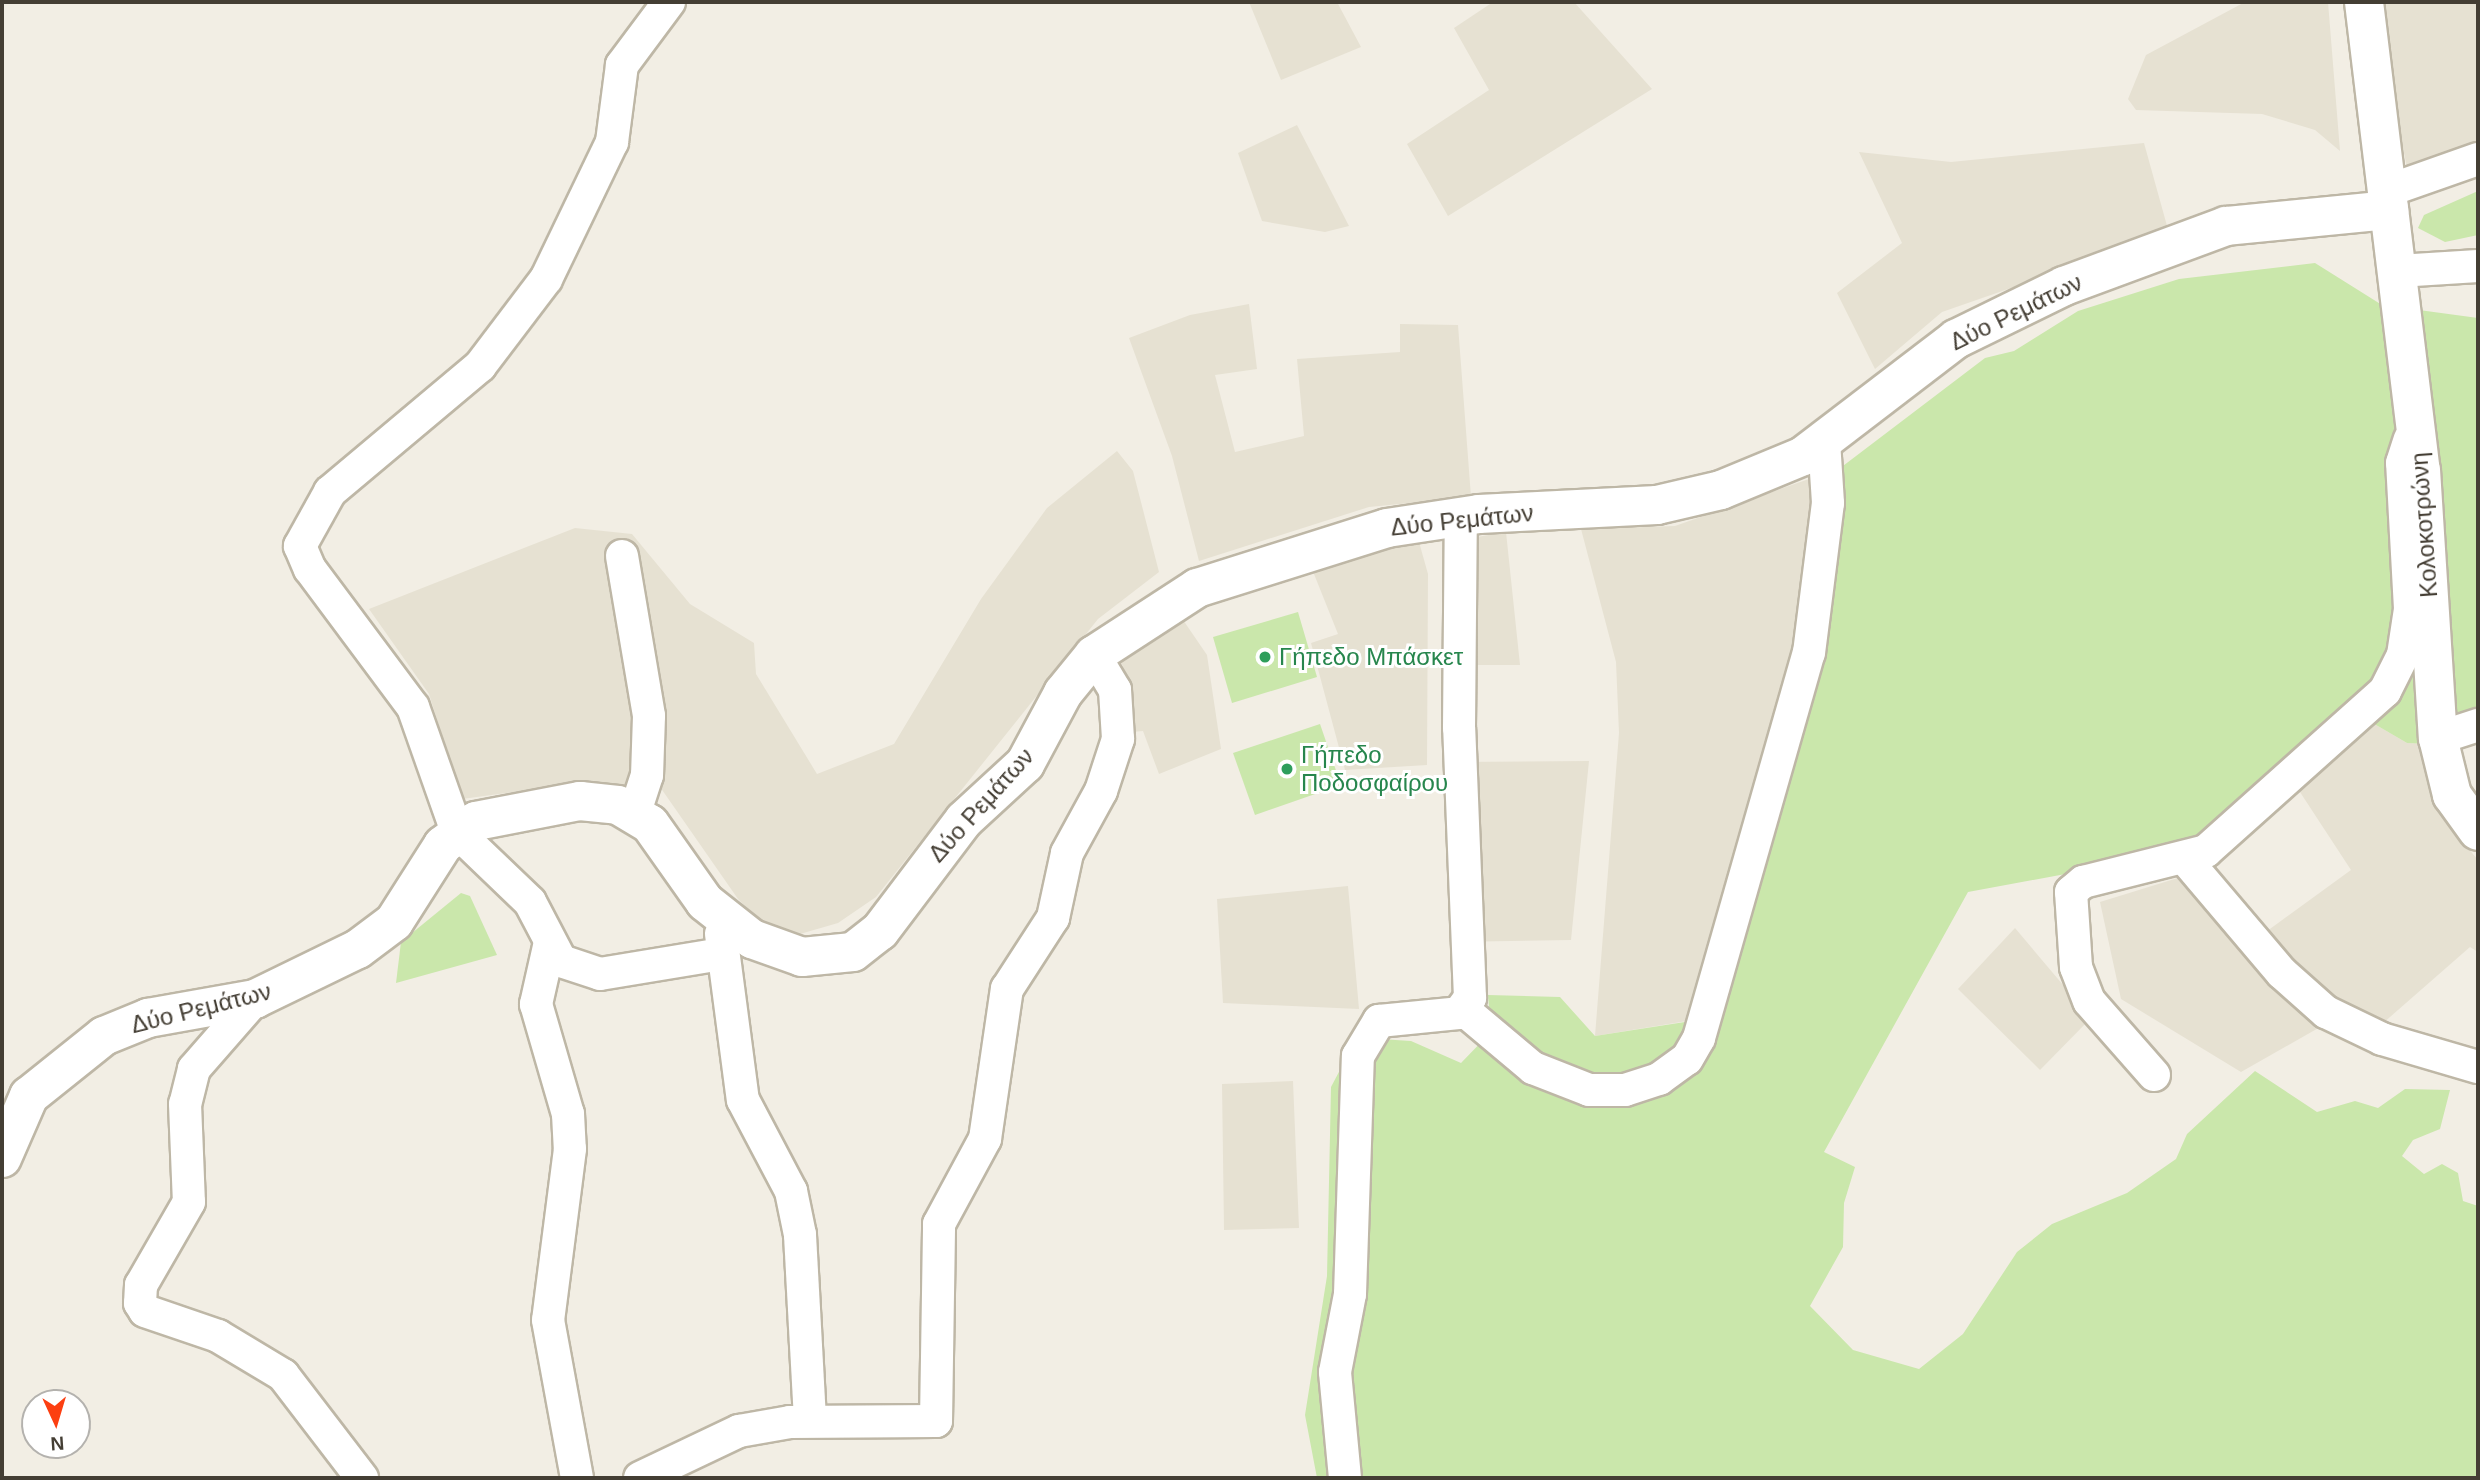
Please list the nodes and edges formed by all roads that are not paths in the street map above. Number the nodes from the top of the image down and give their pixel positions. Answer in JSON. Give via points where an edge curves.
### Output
{"nodes":[{"id":1,"x":668,"y":2,"type":"edge"},
{"id":2,"x":2364,"y":2,"type":"edge"},
{"id":3,"x":2478,"y":159,"type":"edge"},
{"id":4,"x":2388,"y":201,"type":"junction"},
{"id":5,"x":2476,"y":264,"type":"edge"},
{"id":6,"x":2398,"y":271,"type":"junction"},
{"id":7,"x":2415,"y":425,"type":"junction"},
{"id":8,"x":1824,"y":441,"type":"junction"},
{"id":9,"x":1461,"y":516,"type":"junction"},
{"id":10,"x":622,"y":556,"type":"dead end"},
{"id":11,"x":1094,"y":655,"type":"junction"},
{"id":12,"x":2478,"y":725,"type":"edge"},
{"id":13,"x":2438,"y":738,"type":"junction"},
{"id":14,"x":635,"y":813,"type":"junction"},
{"id":15,"x":2478,"y":831,"type":"edge"},
{"id":16,"x":457,"y":832,"type":"junction"},
{"id":17,"x":2186,"y":860,"type":"junction"},
{"id":18,"x":722,"y":937,"type":"junction"},
{"id":19,"x":550,"y":942,"type":"junction"},
{"id":20,"x":255,"y":999,"type":"junction"},
{"id":21,"x":1465,"y":1011,"type":"junction"},
{"id":22,"x":2478,"y":1067,"type":"edge"},
{"id":23,"x":2154,"y":1075,"type":"dead end"},
{"id":24,"x":2,"y":1158,"type":"edge"},
{"id":25,"x":810,"y":1421,"type":"junction"},
{"id":26,"x":362,"y":1478,"type":"edge"},
{"id":27,"x":577,"y":1478,"type":"edge"},
{"id":28,"x":640,"y":1478,"type":"edge"},
{"id":29,"x":1345,"y":1478,"type":"edge"}],
"edges":[{"from":1,"to":16,"type":"street","via":[[622,65],[612,142],[546,279],[480,366],[372,452],[330,492],[301,536],[310,569],[413,707]]},
{"from":2,"to":4,"type":"street","name":"Κολοκοτρώνη"},
{"from":3,"to":4,"type":"street"},
{"from":4,"to":6,"type":"street","name":"Κολοκοτρώνη"},
{"from":4,"to":8,"type":"street","name":"Δύο Ρεμάτων","via":[[2227,226],[2123,261],[1956,339]]},
{"from":5,"to":6,"type":"street"},
{"from":6,"to":7,"type":"street","name":"Κολοκοτρώνη"},
{"from":7,"to":13,"type":"street","name":"Κολοκοτρώνη"},
{"from":7,"to":17,"type":"street","via":[[2402,463],[2410,608],[2396,672],[2364,714],[2228,835]]},
{"from":8,"to":9,"type":"street","name":"Δύο Ρεμάτων","via":[[1772,472],[1690,499]]},
{"from":8,"to":21,"type":"street","via":[[1828,503],[1809,653],[1699,1038],[1687,1059],[1659,1079],[1625,1090],[1589,1090],[1533,1068]]},
{"from":9,"to":11,"type":"street","name":"Δύο Ρεμάτων","via":[[1335,540],[1225,576],[1152,612]]},
{"from":9,"to":21,"type":"street","via":[[1459,728],[1470,998]]},
{"from":10,"to":14,"type":"street","via":[[649,716],[647,775]]},
{"from":11,"to":18,"type":"street","name":"Δύο Ρεμάτων","via":[[1063,693],[1025,764],[964,820],[864,946],[830,957],[802,957]]},
{"from":11,"to":25,"type":"street","via":[[1115,690],[1118,738],[1101,791],[1067,853],[1053,918],[1007,989],[985,1139],[939,1224],[936,1421]]},
{"from":12,"to":13,"type":"street"},
{"from":13,"to":15,"type":"street","name":"Κολοκοτρώνη","via":[[2452,795]]},
{"from":14,"to":16,"type":"street","name":"Δύο Ρεμάτων","via":[[609,802],[580,801],[495,814]]},
{"from":14,"to":18,"type":"street","name":"Δύο Ρεμάτων"},
{"from":16,"to":19,"type":"street","via":[[530,902]]},
{"from":16,"to":20,"type":"street","name":"Δύο Ρεμάτων","via":[[382,932]]},
{"from":17,"to":22,"type":"street","via":[[2282,973],[2326,1012],[2382,1039]]},
{"from":17,"to":23,"type":"street","via":[[2083,882],[2068,904],[2076,967],[2088,1001]]},
{"from":18,"to":19,"type":"street","via":[[590,973],[569,968]]},
{"from":18,"to":25,"type":"street","via":[[743,1100],[787,1182],[798,1224]]},
{"from":19,"to":27,"type":"street","via":[[536,1004],[568,1114],[570,1149],[548,1320]]},
{"from":20,"to":24,"type":"street","name":"Δύο Ρεμάτων","via":[[148,1018],[104,1036],[29,1096]]},
{"from":20,"to":26,"type":"street","via":[[194,1069],[185,1104],[189,1202],[141,1285],[139,1303],[145,1311],[218,1336],[283,1375]]},
{"from":21,"to":29,"type":"street","via":[[1379,1021],[1358,1056],[1350,1294],[1335,1372]]},
{"from":25,"to":28,"type":"street","via":[[739,1431]]}]}
